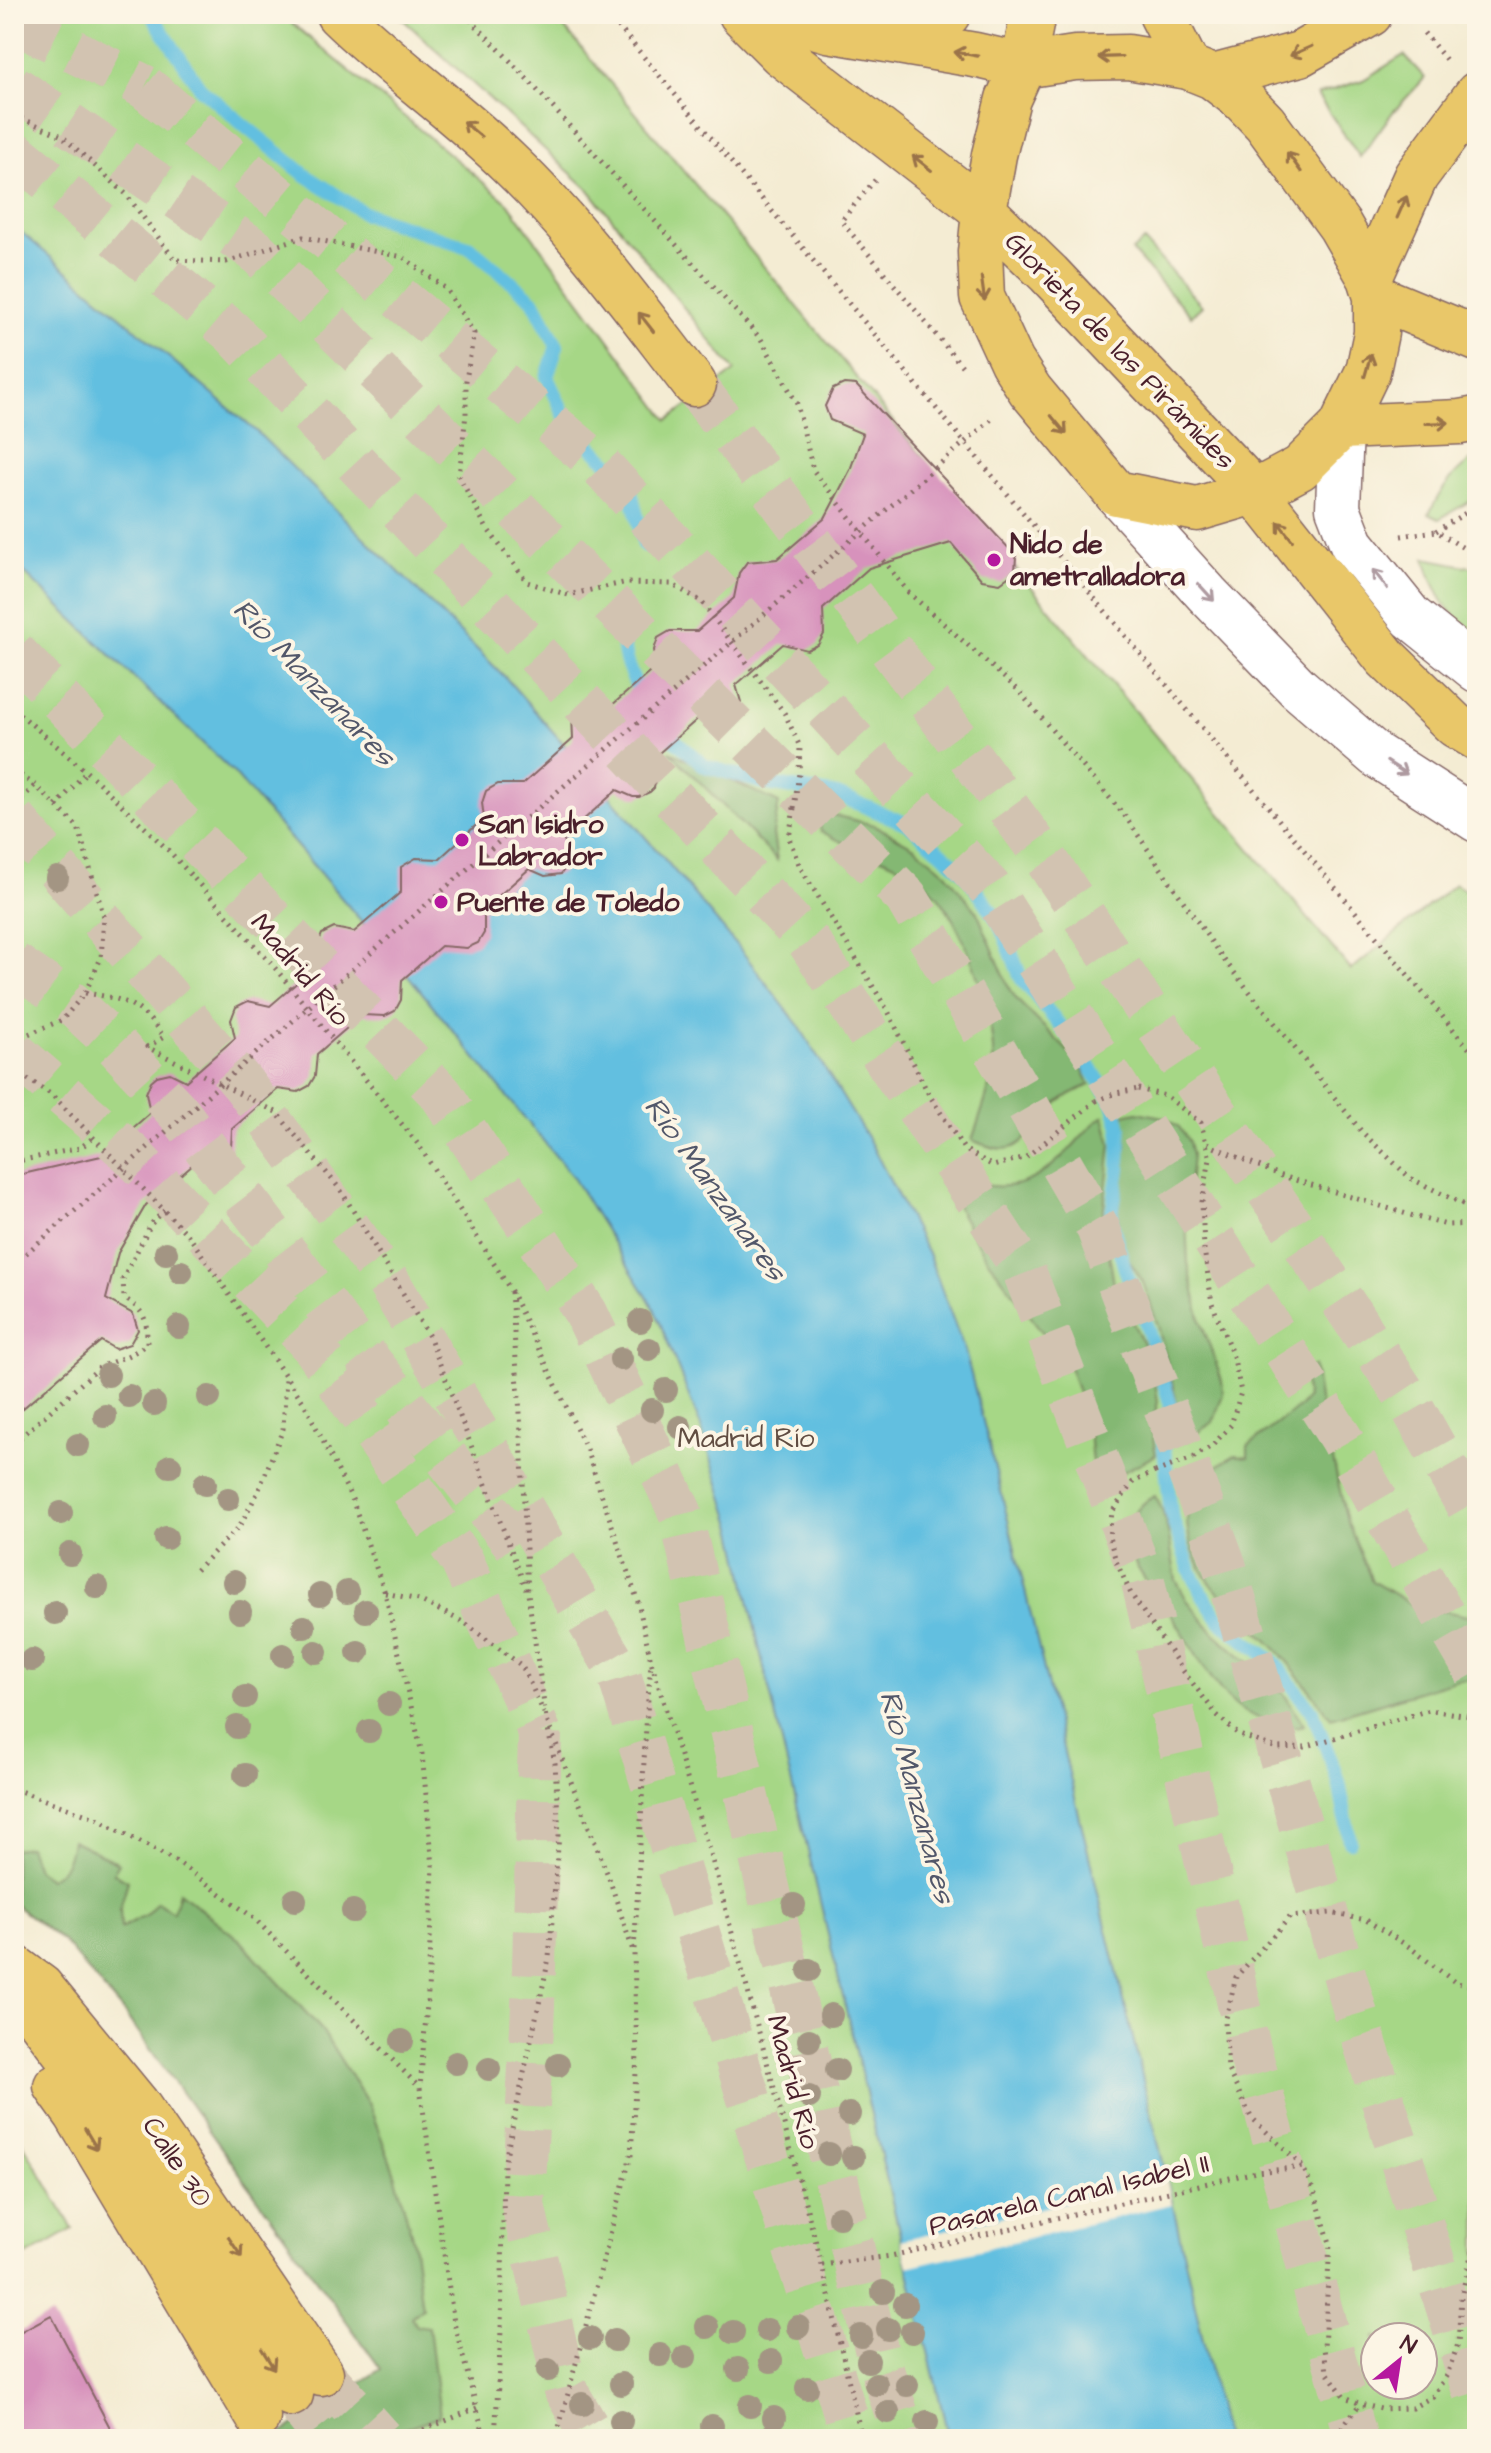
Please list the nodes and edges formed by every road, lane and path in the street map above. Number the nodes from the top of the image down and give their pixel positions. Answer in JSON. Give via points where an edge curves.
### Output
{"nodes":[{"id":1,"x":338,"y":14,"type":"edge"},
{"id":2,"x":465,"y":14,"type":"edge"},
{"id":3,"x":608,"y":14,"type":"edge"},
{"id":4,"x":741,"y":14,"type":"edge"},
{"id":5,"x":772,"y":14,"type":"edge"},
{"id":6,"x":948,"y":14,"type":"edge"},
{"id":7,"x":1033,"y":14,"type":"edge"},
{"id":8,"x":1161,"y":14,"type":"edge"},
{"id":9,"x":1370,"y":14,"type":"edge"},
{"id":10,"x":1424,"y":33,"type":"dead end"},
{"id":11,"x":909,"y":44,"type":"junction"},
{"id":12,"x":1447,"y":61,"type":"dead end"},
{"id":13,"x":1023,"y":66,"type":"junction"},
{"id":14,"x":1200,"y":72,"type":"junction"},
{"id":15,"x":1477,"y":94,"type":"edge"},
{"id":16,"x":14,"y":115,"type":"edge"},
{"id":17,"x":876,"y":180,"type":"dead end"},
{"id":18,"x":984,"y":211,"type":"junction"},
{"id":19,"x":1373,"y":288,"type":"junction"},
{"id":20,"x":1477,"y":339,"type":"edge"},
{"id":21,"x":970,"y":377,"type":"dead end"},
{"id":22,"x":694,"y":384,"type":"tunnel mouth"},
{"id":23,"x":1477,"y":419,"type":"edge"},
{"id":24,"x":1341,"y":427,"type":"junction"},
{"id":25,"x":966,"y":441,"type":"junction"},
{"id":26,"x":1255,"y":492,"type":"junction"},
{"id":27,"x":1116,"y":493,"type":"junction"},
{"id":28,"x":1477,"y":506,"type":"edge"},
{"id":29,"x":1436,"y":531,"type":"junction"},
{"id":30,"x":1396,"y":536,"type":"dead end"},
{"id":31,"x":1477,"y":554,"type":"edge"},
{"id":32,"x":1349,"y":614,"type":"junction"},
{"id":33,"x":1477,"y":670,"type":"edge"},
{"id":34,"x":14,"y":709,"type":"edge"},
{"id":35,"x":1477,"y":738,"type":"edge"},
{"id":36,"x":14,"y":771,"type":"edge"},
{"id":37,"x":86,"y":772,"type":"junction"},
{"id":38,"x":35,"y":785,"type":"junction"},
{"id":39,"x":14,"y":801,"type":"edge"},
{"id":40,"x":56,"y":806,"type":"junction"},
{"id":41,"x":1477,"y":820,"type":"edge"},
{"id":42,"x":85,"y":993,"type":"junction"},
{"id":43,"x":14,"y":1040,"type":"edge"},
{"id":44,"x":1477,"y":1058,"type":"edge"},
{"id":45,"x":14,"y":1070,"type":"edge"},
{"id":46,"x":94,"y":1137,"type":"junction"},
{"id":47,"x":1206,"y":1143,"type":"junction"},
{"id":48,"x":14,"y":1162,"type":"edge"},
{"id":49,"x":165,"y":1210,"type":"junction"},
{"id":50,"x":1477,"y":1211,"type":"edge"},
{"id":51,"x":1477,"y":1224,"type":"edge"},
{"id":52,"x":14,"y":1264,"type":"edge"},
{"id":53,"x":510,"y":1289,"type":"junction"},
{"id":54,"x":286,"y":1378,"type":"junction"},
{"id":55,"x":14,"y":1443,"type":"edge"},
{"id":56,"x":196,"y":1570,"type":"dead end"},
{"id":57,"x":385,"y":1593,"type":"junction"},
{"id":58,"x":528,"y":1594,"type":"junction"},
{"id":59,"x":651,"y":1661,"type":"junction"},
{"id":60,"x":1477,"y":1717,"type":"edge"},
{"id":61,"x":546,"y":1718,"type":"junction"},
{"id":62,"x":14,"y":1789,"type":"edge"},
{"id":63,"x":634,"y":1954,"type":"junction"},
{"id":64,"x":14,"y":1967,"type":"edge"},
{"id":65,"x":1477,"y":1986,"type":"edge"},
{"id":66,"x":14,"y":1999,"type":"edge"},
{"id":67,"x":14,"y":2030,"type":"edge"},
{"id":68,"x":420,"y":2088,"type":"junction"},
{"id":69,"x":1303,"y":2167,"type":"junction"},
{"id":70,"x":1477,"y":2231,"type":"edge"},
{"id":71,"x":822,"y":2265,"type":"junction"},
{"id":72,"x":290,"y":2395,"type":"junction"},
{"id":73,"x":1360,"y":2404,"type":"junction"},
{"id":74,"x":477,"y":2408,"type":"junction"},
{"id":75,"x":1339,"y":2431,"type":"junction"},
{"id":76,"x":401,"y":2439,"type":"edge"},
{"id":77,"x":485,"y":2439,"type":"edge"},
{"id":78,"x":495,"y":2439,"type":"edge"},
{"id":79,"x":556,"y":2439,"type":"edge"},
{"id":80,"x":862,"y":2439,"type":"edge"},
{"id":81,"x":1304,"y":2439,"type":"edge"},
{"id":82,"x":1344,"y":2439,"type":"edge"}],
"edges":[{"from":22,"to":1,"type":"main road","one_way":true,"via":[[511,164]]},
{"from":2,"to":50,"type":"path","via":[[761,339],[797,404],[813,470],[908,592],[1017,689],[1125,816],[1221,956],[1362,1132],[1410,1178]]},
{"from":3,"to":25,"type":"path"},
{"from":18,"to":4,"type":"main road","one_way":true,"via":[[781,54]]},
{"from":5,"to":11,"type":"main road"},
{"from":6,"to":11,"type":"main road"},
{"from":7,"to":13,"type":"main road","name":"Glorieta de las Pirámides"},
{"from":8,"to":14,"type":"main road"},
{"from":9,"to":14,"type":"main road","one_way":true,"via":[[1300,54]]},
{"from":10,"to":12,"type":"path"},
{"from":13,"to":11,"type":"main road","one_way":true},
{"from":14,"to":13,"type":"main road","one_way":true,"via":[[1128,57]]},
{"from":13,"to":18,"type":"main road","name":"Glorieta de las Pirámides","via":[[1008,99]]},
{"from":19,"to":14,"type":"main road","one_way":true,"via":[[1340,226],[1265,123],[1243,100]]},
{"from":19,"to":15,"type":"main road","one_way":true,"via":[[1416,176]]},
{"from":16,"to":47,"type":"path","bridge":true,"via":[[62,136],[126,194],[175,260],[226,262],[303,237],[403,257],[446,289],[474,333],[459,476],[486,527],[527,582],[568,595],[623,583],[671,584],[701,601],[785,714],[800,747],[789,838],[800,867],[964,1149],[993,1166],[1026,1157],[1096,1101],[1138,1089],[1166,1096],[1201,1123]]},
{"from":17,"to":21,"type":"path","via":[[841,221]]},
{"from":18,"to":26,"type":"main road","name":"Glorieta de las Pirámides"},
{"from":18,"to":27,"type":"main road","name":"Glorieta de las Pirámides","one_way":true,"via":[[982,297],[1012,362]]},
{"from":19,"to":20,"type":"main road"},
{"from":24,"to":19,"type":"main road","name":"Glorieta de las Pirámides","one_way":true,"via":[[1368,371],[1376,333]]},
{"from":24,"to":23,"type":"main road","one_way":true},
{"from":24,"to":26,"type":"main road","name":"Glorieta de las Pirámides","via":[[1300,468]]},
{"from":33,"to":24,"type":"street","one_way":true,"via":[[1411,617],[1352,544],[1338,508]]},
{"from":25,"to":44,"type":"path"},
{"from":25,"to":52,"type":"path","bridge":true},
{"from":26,"to":27,"type":"main road","name":"Glorieta de las Pirámides","via":[[1197,509]]},
{"from":32,"to":26,"type":"main road","one_way":true},
{"from":27,"to":41,"type":"street","one_way":true,"via":[[1298,688],[1376,755]]},
{"from":28,"to":29,"type":"path"},
{"from":29,"to":30,"type":"path"},
{"from":29,"to":31,"type":"path"},
{"from":32,"to":33,"type":"street"},
{"from":32,"to":35,"type":"main road","via":[[1455,725]]},
{"from":34,"to":37,"type":"path","name":"Madrid Río"},
{"from":36,"to":38,"type":"path"},
{"from":37,"to":40,"type":"path"},
{"from":37,"to":53,"type":"path","name":"Madrid Río","via":[[170,852],[275,968],[418,1144]]},
{"from":38,"to":39,"type":"path"},
{"from":38,"to":40,"type":"path"},
{"from":40,"to":42,"type":"path","via":[[78,827],[104,917],[101,958]]},
{"from":42,"to":43,"type":"path","via":[[62,1020]]},
{"from":42,"to":58,"type":"path","via":[[116,997],[146,1013],[164,1037],[147,1047],[276,1112],[340,1189],[430,1338]]},
{"from":45,"to":46,"type":"path","via":[[52,1095]]},
{"from":46,"to":48,"type":"path","via":[[80,1148]]},
{"from":46,"to":49,"type":"path"},
{"from":47,"to":51,"type":"path","via":[[1282,1176],[1420,1218],[1447,1225]]},
{"from":47,"to":60,"type":"path","bridge":true,"via":[[1210,1159],[1202,1202],[1204,1249],[1212,1303],[1241,1392],[1231,1425],[1213,1445],[1133,1482],[1112,1512],[1109,1537],[1131,1594],[1184,1672],[1239,1735],[1277,1748],[1304,1747],[1429,1710]]},
{"from":49,"to":54,"type":"path","via":[[189,1236]]},
{"from":49,"to":55,"type":"path","via":[[151,1224],[123,1279],[124,1298],[139,1307],[147,1322],[147,1343],[133,1356],[100,1367]]},
{"from":53,"to":58,"type":"path"},
{"from":53,"to":59,"type":"path","name":"Madrid Río","via":[[585,1446],[638,1602]]},
{"from":54,"to":56,"type":"path","via":[[283,1429],[258,1492],[239,1527]]},
{"from":54,"to":57,"type":"path","via":[[352,1499]]},
{"from":57,"to":61,"type":"path","via":[[419,1600],[465,1623],[522,1666]]},
{"from":57,"to":68,"type":"path","via":[[422,1754],[433,1866]]},
{"from":58,"to":61,"type":"path"},
{"from":59,"to":63,"type":"path"},
{"from":59,"to":71,"type":"path","name":"Madrid Río","via":[[715,1870]]},
{"from":61,"to":63,"type":"path"},
{"from":61,"to":78,"type":"path","via":[[559,1835],[549,1958],[504,2165]]},
{"from":62,"to":68,"type":"path","via":[[98,1819],[177,1862],[241,1908]]},
{"from":63,"to":79,"type":"path","via":[[637,2056],[631,2155]]},
{"from":64,"to":72,"type":"main road","name":"Calle 30","one_way":true,"via":[[41,1987],[137,2104]]},
{"from":65,"to":69,"type":"path","via":[[1456,1983],[1366,1920],[1330,1913],[1290,1917],[1236,1977],[1225,2022],[1228,2070],[1251,2117]]},
{"from":66,"to":72,"type":"main road","one_way":true,"via":[[39,2019],[126,2133]]},
{"from":67,"to":72,"type":"main road","one_way":true},
{"from":68,"to":74,"type":"path","via":[[454,2323]]},
{"from":69,"to":71,"type":"path","name":"Pasarela Canal Isabel II","via":[[1256,2172],[891,2256]]},
{"from":69,"to":73,"type":"path","via":[[1330,2243],[1327,2372],[1344,2396]]},
{"from":70,"to":73,"type":"path","via":[[1461,2297],[1458,2344],[1433,2396],[1412,2408]]},
{"from":71,"to":80,"type":"path","name":"Madrid Río"},
{"from":73,"to":75,"type":"path"},
{"from":74,"to":76,"type":"path"},
{"from":74,"to":77,"type":"path"},
{"from":75,"to":81,"type":"path"},
{"from":75,"to":82,"type":"path"}]}
